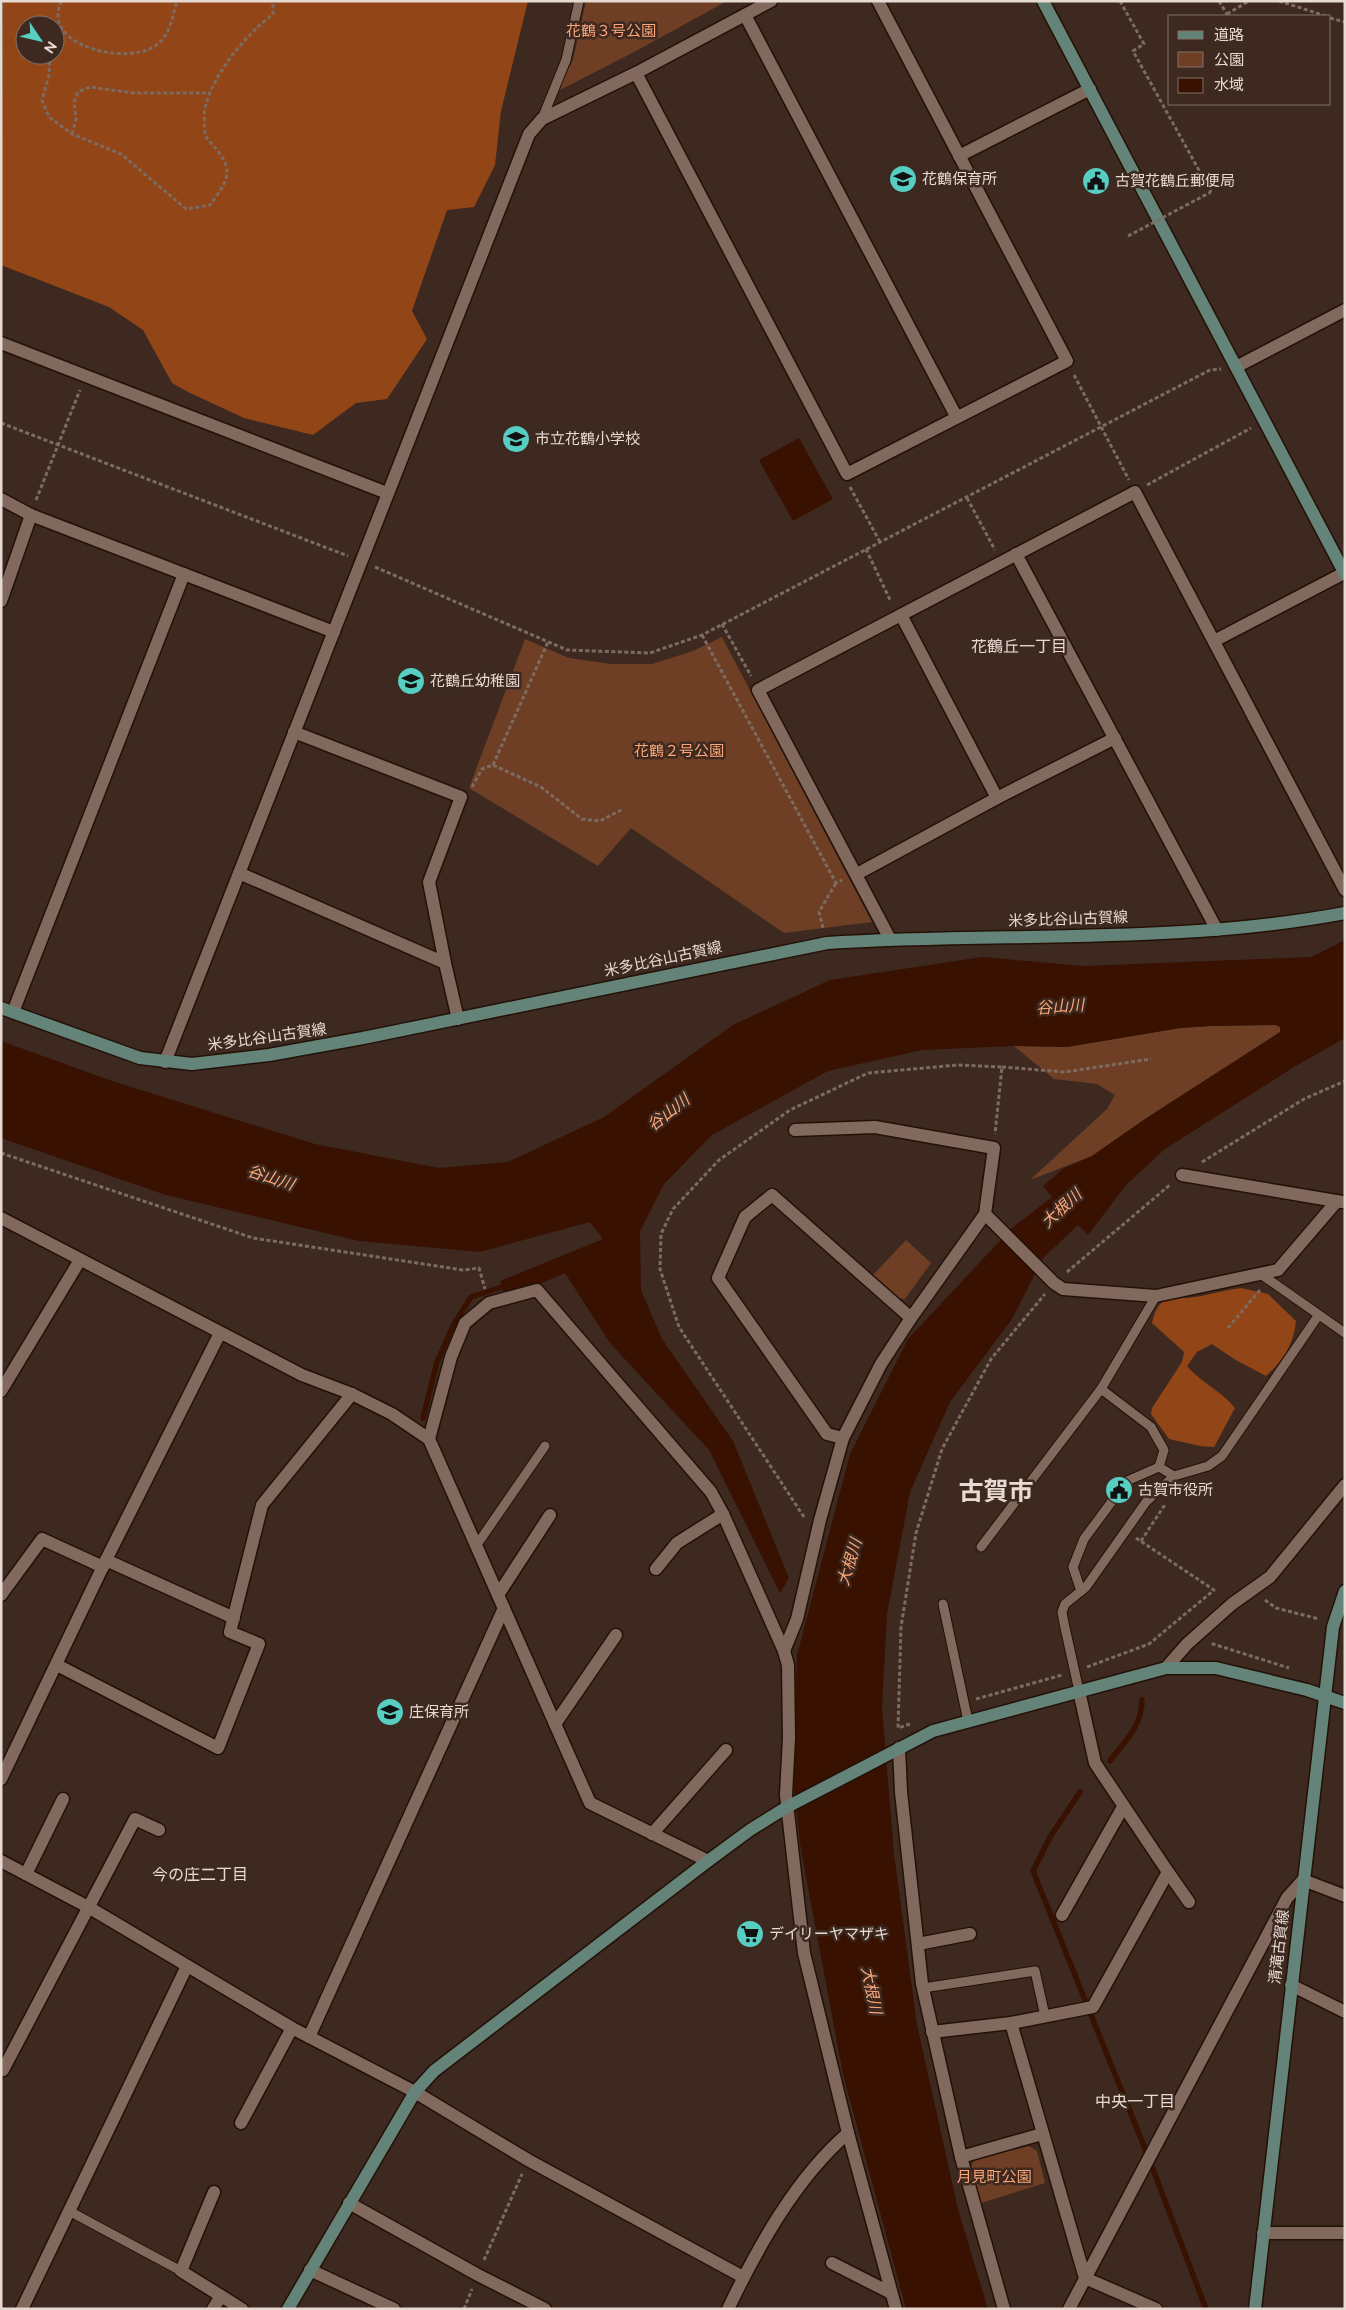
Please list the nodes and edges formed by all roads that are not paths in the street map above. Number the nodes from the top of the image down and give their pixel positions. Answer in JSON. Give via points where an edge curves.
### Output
{"nodes":[{"id":1,"x":579,"y":1,"type":"edge"},
{"id":2,"x":771,"y":1,"type":"edge"},
{"id":3,"x":878,"y":1,"type":"edge"},
{"id":4,"x":1043,"y":1,"type":"edge"},
{"id":5,"x":745,"y":14,"type":"junction"},
{"id":6,"x":636,"y":73,"type":"junction"},
{"id":7,"x":1090,"y":89,"type":"junction"},
{"id":8,"x":542,"y":119,"type":"junction"},
{"id":9,"x":959,"y":156,"type":"junction"},
{"id":10,"x":1345,"y":310,"type":"edge"},
{"id":11,"x":1,"y":343,"type":"edge"},
{"id":12,"x":1236,"y":367,"type":"junction"},
{"id":13,"x":956,"y":416,"type":"junction"},
{"id":14,"x":387,"y":493,"type":"junction"},
{"id":15,"x":1,"y":499,"type":"edge"},
{"id":16,"x":31,"y":515,"type":"junction"},
{"id":17,"x":1016,"y":554,"type":"junction"},
{"id":18,"x":184,"y":574,"type":"junction"},
{"id":19,"x":1344,"y":574,"type":"edge"},
{"id":20,"x":1,"y":601,"type":"edge"},
{"id":21,"x":901,"y":614,"type":"junction"},
{"id":22,"x":334,"y":632,"type":"junction"},
{"id":23,"x":1214,"y":641,"type":"junction"},
{"id":24,"x":294,"y":732,"type":"junction"},
{"id":25,"x":1115,"y":738,"type":"junction"},
{"id":26,"x":997,"y":798,"type":"junction"},
{"id":27,"x":239,"y":873,"type":"junction"},
{"id":28,"x":857,"y":874,"type":"junction"},
{"id":29,"x":1345,"y":890,"type":"edge"},
{"id":30,"x":1345,"y":913,"type":"edge"},
{"id":31,"x":1217,"y":930,"type":"junction"},
{"id":32,"x":890,"y":939,"type":"junction"},
{"id":33,"x":445,"y":963,"type":"junction"},
{"id":34,"x":7,"y":1010,"type":"edge"},
{"id":35,"x":458,"y":1019,"type":"junction"},
{"id":36,"x":165,"y":1062,"type":"junction"},
{"id":37,"x":795,"y":1130,"type":"dead end"},
{"id":38,"x":1182,"y":1174,"type":"dead end"},
{"id":39,"x":1341,"y":1202,"type":"edge"},
{"id":40,"x":985,"y":1214,"type":"junction"},
{"id":41,"x":1,"y":1218,"type":"edge"},
{"id":42,"x":80,"y":1260,"type":"junction"},
{"id":43,"x":1265,"y":1277,"type":"junction"},
{"id":44,"x":1156,"y":1296,"type":"junction"},
{"id":45,"x":1318,"y":1316,"type":"junction"},
{"id":46,"x":911,"y":1318,"type":"junction"},
{"id":47,"x":220,"y":1333,"type":"junction"},
{"id":48,"x":1345,"y":1333,"type":"edge"},
{"id":49,"x":1100,"y":1389,"type":"junction"},
{"id":50,"x":1,"y":1391,"type":"edge"},
{"id":51,"x":352,"y":1394,"type":"junction"},
{"id":52,"x":843,"y":1438,"type":"junction"},
{"id":53,"x":429,"y":1439,"type":"junction"},
{"id":54,"x":545,"y":1446,"type":"dead end"},
{"id":55,"x":1159,"y":1466,"type":"junction"},
{"id":56,"x":1174,"y":1476,"type":"junction"},
{"id":57,"x":1345,"y":1485,"type":"edge"},
{"id":58,"x":723,"y":1514,"type":"junction"},
{"id":59,"x":550,"y":1515,"type":"dead end"},
{"id":60,"x":476,"y":1546,"type":"junction"},
{"id":61,"x":981,"y":1547,"type":"dead end"},
{"id":62,"x":104,"y":1563,"type":"junction"},
{"id":63,"x":656,"y":1569,"type":"dead end"},
{"id":64,"x":1345,"y":1590,"type":"edge"},
{"id":65,"x":1081,"y":1591,"type":"junction"},
{"id":66,"x":1,"y":1595,"type":"edge"},
{"id":67,"x":498,"y":1595,"type":"junction"},
{"id":68,"x":942,"y":1604,"type":"dead end"},
{"id":69,"x":504,"y":1608,"type":"junction"},
{"id":70,"x":234,"y":1618,"type":"junction"},
{"id":71,"x":1339,"y":1620,"type":"edge"},
{"id":72,"x":616,"y":1635,"type":"dead end"},
{"id":73,"x":784,"y":1651,"type":"junction"},
{"id":74,"x":57,"y":1665,"type":"junction"},
{"id":75,"x":1166,"y":1668,"type":"junction"},
{"id":76,"x":1079,"y":1691,"type":"junction"},
{"id":77,"x":1326,"y":1696,"type":"junction"},
{"id":78,"x":1345,"y":1703,"type":"edge"},
{"id":79,"x":968,"y":1721,"type":"junction"},
{"id":80,"x":555,"y":1724,"type":"junction"},
{"id":81,"x":899,"y":1748,"type":"junction"},
{"id":82,"x":726,"y":1750,"type":"dead end"},
{"id":83,"x":1,"y":1778,"type":"edge"},
{"id":84,"x":63,"y":1799,"type":"dead end"},
{"id":85,"x":790,"y":1806,"type":"junction"},
{"id":86,"x":1123,"y":1807,"type":"junction"},
{"id":87,"x":159,"y":1830,"type":"dead end"},
{"id":88,"x":652,"y":1834,"type":"junction"},
{"id":89,"x":1,"y":1861,"type":"edge"},
{"id":90,"x":708,"y":1861,"type":"junction"},
{"id":91,"x":1168,"y":1872,"type":"junction"},
{"id":92,"x":26,"y":1874,"type":"junction"},
{"id":93,"x":1303,"y":1880,"type":"junction"},
{"id":94,"x":1345,"y":1896,"type":"edge"},
{"id":95,"x":1189,"y":1902,"type":"dead end"},
{"id":96,"x":90,"y":1908,"type":"junction"},
{"id":97,"x":1062,"y":1915,"type":"dead end"},
{"id":98,"x":970,"y":1934,"type":"dead end"},
{"id":99,"x":918,"y":1944,"type":"junction"},
{"id":100,"x":187,"y":1966,"type":"junction"},
{"id":101,"x":1291,"y":1985,"type":"junction"},
{"id":102,"x":923,"y":1988,"type":"junction"},
{"id":103,"x":1345,"y":2012,"type":"edge"},
{"id":104,"x":1045,"y":2016,"type":"junction"},
{"id":105,"x":1011,"y":2023,"type":"junction"},
{"id":106,"x":292,"y":2028,"type":"junction"},
{"id":107,"x":932,"y":2032,"type":"junction"},
{"id":108,"x":309,"y":2037,"type":"junction"},
{"id":109,"x":1,"y":2069,"type":"edge"},
{"id":110,"x":415,"y":2092,"type":"junction"},
{"id":111,"x":241,"y":2123,"type":"dead end"},
{"id":112,"x":848,"y":2133,"type":"junction"},
{"id":113,"x":1042,"y":2134,"type":"junction"},
{"id":114,"x":961,"y":2157,"type":"junction"},
{"id":115,"x":214,"y":2192,"type":"dead end"},
{"id":116,"x":349,"y":2203,"type":"junction"},
{"id":117,"x":68,"y":2211,"type":"junction"},
{"id":118,"x":1263,"y":2233,"type":"junction"},
{"id":119,"x":1345,"y":2233,"type":"edge"},
{"id":120,"x":832,"y":2263,"type":"dead end"},
{"id":121,"x":310,"y":2270,"type":"junction"},
{"id":122,"x":181,"y":2271,"type":"junction"},
{"id":123,"x":743,"y":2277,"type":"junction"},
{"id":124,"x":1085,"y":2278,"type":"junction"},
{"id":125,"x":892,"y":2293,"type":"junction"},
{"id":126,"x":220,"y":2296,"type":"junction"},
{"id":127,"x":22,"y":2309,"type":"edge"},
{"id":128,"x":213,"y":2309,"type":"edge"},
{"id":129,"x":242,"y":2309,"type":"edge"},
{"id":130,"x":288,"y":2309,"type":"edge"},
{"id":131,"x":394,"y":2309,"type":"edge"},
{"id":132,"x":546,"y":2309,"type":"edge"},
{"id":133,"x":728,"y":2309,"type":"edge"},
{"id":134,"x":896,"y":2309,"type":"edge"},
{"id":135,"x":1004,"y":2309,"type":"edge"},
{"id":136,"x":1069,"y":2309,"type":"edge"},
{"id":137,"x":1156,"y":2309,"type":"edge"},
{"id":138,"x":1255,"y":2309,"type":"edge"}],
"edges":[{"from":1,"to":8,"type":"lane","via":[[566,60]]},
{"from":2,"to":5,"type":"street"},
{"from":3,"to":9,"type":"street"},
{"from":4,"to":7,"type":"main road"},
{"from":5,"to":6,"type":"street"},
{"from":5,"to":13,"type":"street"},
{"from":6,"to":8,"type":"street"},
{"from":6,"to":13,"type":"street","via":[[847,474]]},
{"from":7,"to":9,"type":"street"},
{"from":7,"to":12,"type":"main road"},
{"from":8,"to":14,"type":"street","via":[[529,134],[521,151]]},
{"from":9,"to":13,"type":"street","via":[[1067,361]]},
{"from":10,"to":12,"type":"street"},
{"from":11,"to":14,"type":"street"},
{"from":12,"to":19,"type":"main road"},
{"from":14,"to":22,"type":"street"},
{"from":15,"to":16,"type":"street"},
{"from":16,"to":18,"type":"street"},
{"from":16,"to":20,"type":"street"},
{"from":17,"to":21,"type":"street"},
{"from":17,"to":23,"type":"street","via":[[1135,492]]},
{"from":17,"to":25,"type":"street"},
{"from":18,"to":22,"type":"street"},
{"from":18,"to":34,"type":"street"},
{"from":19,"to":23,"type":"street"},
{"from":21,"to":26,"type":"street"},
{"from":21,"to":28,"type":"street","via":[[758,690]]},
{"from":22,"to":24,"type":"street"},
{"from":23,"to":29,"type":"street"},
{"from":24,"to":27,"type":"street"},
{"from":24,"to":33,"type":"street","via":[[461,797],[429,882]]},
{"from":25,"to":26,"type":"street"},
{"from":25,"to":31,"type":"street"},
{"from":26,"to":28,"type":"street"},
{"from":27,"to":33,"type":"street"},
{"from":27,"to":36,"type":"street"},
{"from":28,"to":32,"type":"street"},
{"from":30,"to":31,"type":"main road","name":"米多比谷山古賀線","via":[[1288,924]]},
{"from":31,"to":32,"type":"main road","name":"米多比谷山古賀線"},
{"from":32,"to":35,"type":"main road","name":"米多比谷山古賀線","via":[[827,943]]},
{"from":33,"to":35,"type":"street"},
{"from":34,"to":36,"type":"main road","name":"米多比谷山古賀線","via":[[140,1058]]},
{"from":35,"to":36,"type":"main road","name":"米多比谷山古賀線","via":[[269,1055],[192,1064]]},
{"from":37,"to":40,"type":"street","via":[[875,1127],[994,1148]]},
{"from":38,"to":39,"type":"street"},
{"from":39,"to":43,"type":"street","via":[[1278,1270]]},
{"from":40,"to":44,"type":"street","via":[[1063,1289]]},
{"from":40,"to":46,"type":"street"},
{"from":41,"to":42,"type":"street"},
{"from":42,"to":47,"type":"street"},
{"from":42,"to":50,"type":"street"},
{"from":43,"to":44,"type":"street"},
{"from":43,"to":45,"type":"lane"},
{"from":44,"to":49,"type":"lane"},
{"from":45,"to":48,"type":"lane"},
{"from":45,"to":56,"type":"lane","via":[[1222,1456],[1208,1466]]},
{"from":46,"to":52,"type":"street","via":[[881,1364]]},
{"from":46,"to":52,"type":"street","via":[[772,1196],[745,1217],[718,1278],[827,1434]]},
{"from":47,"to":51,"type":"street","via":[[302,1375]]},
{"from":47,"to":62,"type":"street"},
{"from":49,"to":55,"type":"lane","via":[[1151,1427],[1164,1450]]},
{"from":49,"to":61,"type":"lane"},
{"from":51,"to":53,"type":"street","via":[[392,1414]]},
{"from":51,"to":70,"type":"street","via":[[262,1505]]},
{"from":52,"to":73,"type":"street","via":[[797,1619]]},
{"from":53,"to":58,"type":"street","via":[[451,1357],[466,1323],[489,1303],[537,1290],[711,1492]]},
{"from":53,"to":60,"type":"street"},
{"from":54,"to":60,"type":"lane"},
{"from":55,"to":56,"type":"lane"},
{"from":55,"to":65,"type":"lane","via":[[1127,1481],[1084,1540],[1073,1567]]},
{"from":56,"to":65,"type":"lane","via":[[1146,1502]]},
{"from":57,"to":75,"type":"street","via":[[1270,1577],[1251,1589],[1187,1644]]},
{"from":58,"to":63,"type":"street","via":[[677,1543]]},
{"from":58,"to":73,"type":"street"},
{"from":59,"to":67,"type":"street"},
{"from":60,"to":67,"type":"street"},
{"from":62,"to":66,"type":"street","via":[[42,1539]]},
{"from":62,"to":70,"type":"street"},
{"from":62,"to":74,"type":"street"},
{"from":64,"to":71,"type":"main road","name":"清滝古賀線"},
{"from":65,"to":76,"type":"lane","via":[[1065,1604],[1062,1612]]},
{"from":67,"to":69,"type":"street"},
{"from":68,"to":79,"type":"lane"},
{"from":69,"to":80,"type":"street"},
{"from":69,"to":108,"type":"street"},
{"from":70,"to":74,"type":"street","via":[[230,1632],[259,1644],[218,1748]]},
{"from":71,"to":77,"type":"main road","name":"清滝古賀線"},
{"from":72,"to":80,"type":"street"},
{"from":73,"to":85,"type":"street","via":[[788,1665],[789,1729],[786,1795]]},
{"from":74,"to":83,"type":"street"},
{"from":75,"to":76,"type":"main road"},
{"from":75,"to":77,"type":"main road","via":[[1216,1668]]},
{"from":76,"to":79,"type":"main road"},
{"from":76,"to":86,"type":"street","via":[[1096,1762]]},
{"from":77,"to":78,"type":"main road"},
{"from":77,"to":93,"type":"main road","name":"清滝古賀線"},
{"from":79,"to":81,"type":"main road","via":[[933,1731]]},
{"from":80,"to":88,"type":"street","via":[[590,1803]]},
{"from":81,"to":85,"type":"main road"},
{"from":81,"to":99,"type":"street"},
{"from":82,"to":88,"type":"street"},
{"from":84,"to":92,"type":"street"},
{"from":85,"to":90,"type":"main road"},
{"from":85,"to":112,"type":"street","via":[[804,1953]]},
{"from":86,"to":91,"type":"street"},
{"from":86,"to":97,"type":"street"},
{"from":87,"to":96,"type":"street","via":[[135,1819]]},
{"from":88,"to":90,"type":"street"},
{"from":89,"to":92,"type":"street"},
{"from":90,"to":110,"type":"main road","via":[[453,2055]]},
{"from":91,"to":95,"type":"street"},
{"from":91,"to":104,"type":"street","via":[[1092,2007]]},
{"from":92,"to":96,"type":"street"},
{"from":93,"to":94,"type":"street"},
{"from":93,"to":101,"type":"main road","name":"清滝古賀線"},
{"from":93,"to":124,"type":"street","via":[[1287,1898]]},
{"from":96,"to":100,"type":"street"},
{"from":96,"to":109,"type":"street"},
{"from":98,"to":99,"type":"street"},
{"from":99,"to":102,"type":"street"},
{"from":100,"to":106,"type":"street"},
{"from":100,"to":117,"type":"street"},
{"from":101,"to":103,"type":"street"},
{"from":101,"to":118,"type":"main road","name":"清滝古賀線"},
{"from":102,"to":104,"type":"lane","via":[[1036,1971]]},
{"from":102,"to":107,"type":"street"},
{"from":104,"to":105,"type":"street"},
{"from":105,"to":107,"type":"street"},
{"from":105,"to":113,"type":"street"},
{"from":106,"to":108,"type":"street"},
{"from":106,"to":111,"type":"street"},
{"from":107,"to":114,"type":"street"},
{"from":108,"to":110,"type":"street"},
{"from":110,"to":116,"type":"main road"},
{"from":110,"to":123,"type":"street","via":[[528,2160]]},
{"from":112,"to":123,"type":"street","via":[[827,2151],[798,2186]]},
{"from":112,"to":125,"type":"street"},
{"from":113,"to":114,"type":"street"},
{"from":113,"to":124,"type":"street"},
{"from":114,"to":135,"type":"street"},
{"from":115,"to":122,"type":"street"},
{"from":116,"to":121,"type":"main road"},
{"from":116,"to":132,"type":"street"},
{"from":117,"to":122,"type":"lane"},
{"from":117,"to":127,"type":"street"},
{"from":118,"to":119,"type":"street"},
{"from":118,"to":138,"type":"main road","name":"清滝古賀線"},
{"from":120,"to":125,"type":"street"},
{"from":121,"to":130,"type":"main road"},
{"from":121,"to":131,"type":"street"},
{"from":122,"to":126,"type":"street"},
{"from":123,"to":133,"type":"street"},
{"from":124,"to":136,"type":"street"},
{"from":124,"to":137,"type":"street"},
{"from":125,"to":134,"type":"street"},
{"from":126,"to":128,"type":"street"},
{"from":126,"to":129,"type":"street"}]}
